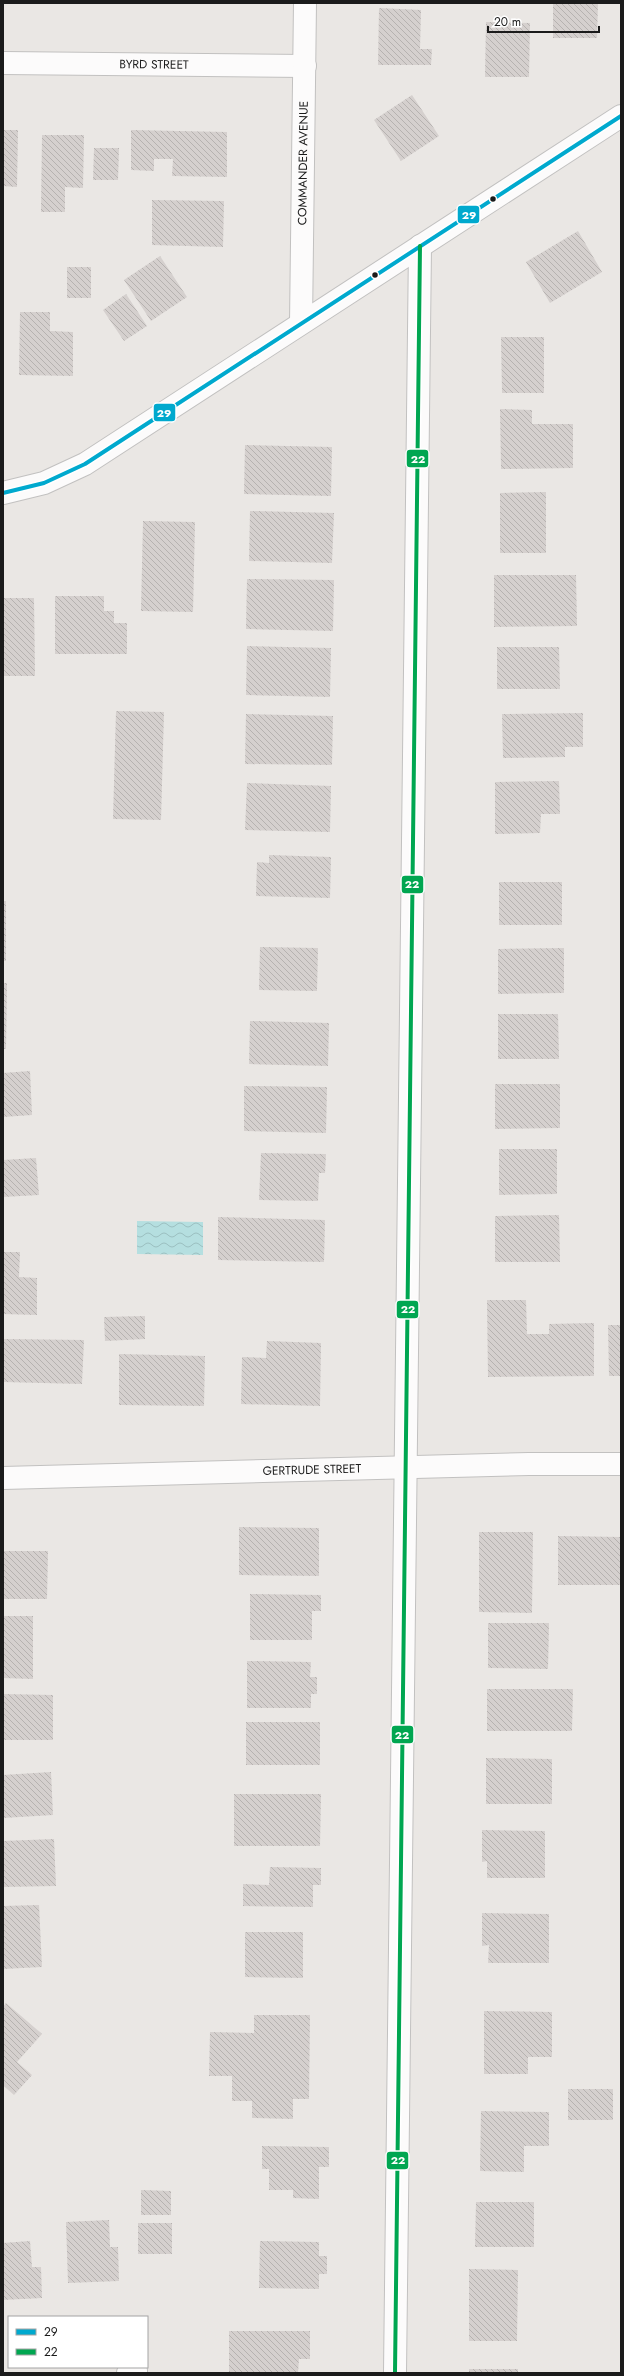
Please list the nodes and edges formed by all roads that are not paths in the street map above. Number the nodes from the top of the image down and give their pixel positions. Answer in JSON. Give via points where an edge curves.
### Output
{"nodes":[{"id":1,"x":305,"y":3,"type":"edge"},
{"id":2,"x":3,"y":63,"type":"edge"},
{"id":3,"x":305,"y":66,"type":"junction"},
{"id":4,"x":621,"y":116,"type":"edge"},
{"id":5,"x":420,"y":246,"type":"junction"},
{"id":6,"x":301,"y":324,"type":"junction"},
{"id":7,"x":3,"y":493,"type":"edge"},
{"id":8,"x":621,"y":1464,"type":"edge"},
{"id":9,"x":406,"y":1467,"type":"junction"},
{"id":10,"x":3,"y":1478,"type":"edge"},
{"id":11,"x":395,"y":2373,"type":"edge"}],
"edges":[{"from":1,"to":3,"type":"street","name":"COMMANDER AVENUE"},
{"from":2,"to":3,"type":"street","name":"BYRD STREET"},
{"from":3,"to":6,"type":"street","name":"COMMANDER AVENUE"},
{"from":4,"to":5,"type":"street"},
{"from":5,"to":6,"type":"street"},
{"from":5,"to":9,"type":"street"},
{"from":6,"to":7,"type":"street","via":[[85,464],[44,483]]},
{"from":8,"to":9,"type":"street","name":"GERTRUDE STREET"},
{"from":9,"to":10,"type":"street","name":"GERTRUDE STREET"},
{"from":9,"to":11,"type":"street"}]}
